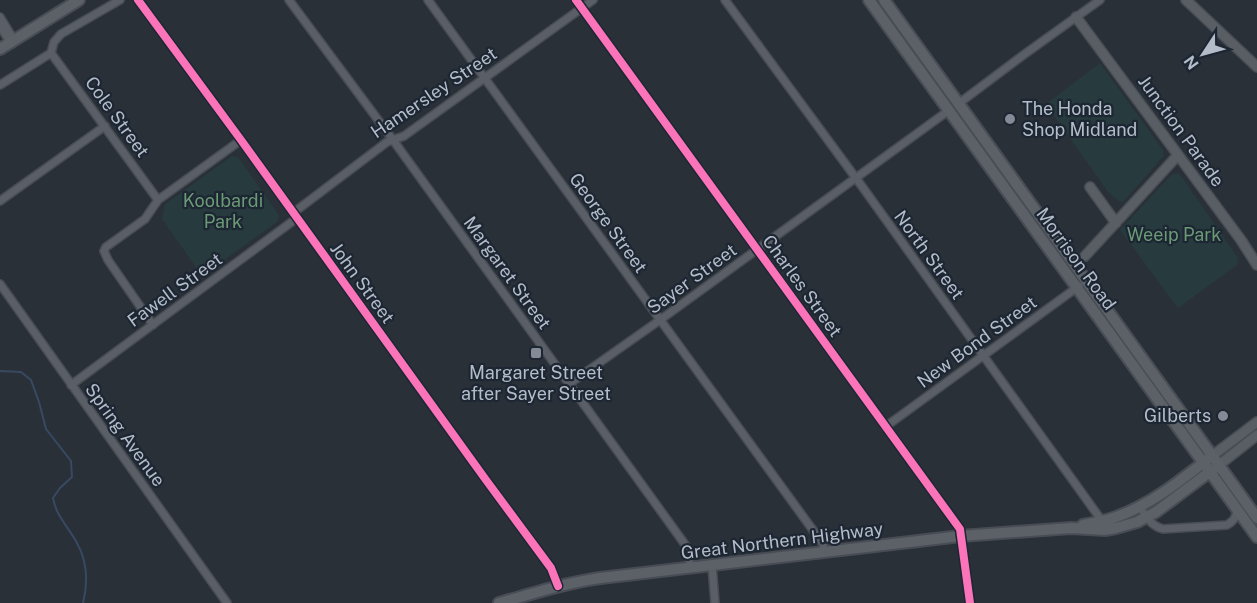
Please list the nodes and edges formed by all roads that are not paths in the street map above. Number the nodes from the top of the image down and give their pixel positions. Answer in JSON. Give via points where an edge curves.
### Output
{"nodes":[{"id":1,"x":79,"y":0,"type":"edge"},
{"id":2,"x":120,"y":0,"type":"edge"},
{"id":3,"x":138,"y":0,"type":"edge"},
{"id":4,"x":289,"y":0,"type":"edge"},
{"id":5,"x":428,"y":0,"type":"edge"},
{"id":6,"x":576,"y":0,"type":"edge"},
{"id":7,"x":593,"y":0,"type":"edge"},
{"id":8,"x":725,"y":0,"type":"edge"},
{"id":9,"x":869,"y":0,"type":"edge"},
{"id":10,"x":884,"y":0,"type":"edge"},
{"id":11,"x":1100,"y":0,"type":"edge"},
{"id":12,"x":1186,"y":0,"type":"edge"},
{"id":13,"x":1192,"y":0,"type":"edge"},
{"id":14,"x":582,"y":8,"type":"junction"},
{"id":15,"x":0,"y":17,"type":"edge"},
{"id":16,"x":1076,"y":17,"type":"junction"},
{"id":17,"x":0,"y":26,"type":"edge"},
{"id":18,"x":12,"y":41,"type":"junction"},
{"id":19,"x":0,"y":49,"type":"edge"},
{"id":20,"x":51,"y":53,"type":"junction"},
{"id":21,"x":1257,"y":60,"type":"edge"},
{"id":22,"x":1257,"y":67,"type":"edge"},
{"id":23,"x":484,"y":78,"type":"junction"},
{"id":24,"x":0,"y":85,"type":"edge"},
{"id":25,"x":933,"y":89,"type":"junction"},
{"id":26,"x":958,"y":104,"type":"junction"},
{"id":27,"x":948,"y":111,"type":"junction"},
{"id":28,"x":105,"y":126,"type":"junction"},
{"id":29,"x":963,"y":132,"type":"junction"},
{"id":30,"x":241,"y":140,"type":"junction"},
{"id":31,"x":393,"y":140,"type":"junction"},
{"id":32,"x":1178,"y":155,"type":"junction"},
{"id":33,"x":856,"y":178,"type":"junction"},
{"id":34,"x":1090,"y":187,"type":"dead end"},
{"id":35,"x":158,"y":200,"type":"junction"},
{"id":36,"x":0,"y":201,"type":"edge"},
{"id":37,"x":295,"y":215,"type":"junction"},
{"id":38,"x":1116,"y":223,"type":"junction"},
{"id":39,"x":757,"y":250,"type":"junction"},
{"id":40,"x":1085,"y":256,"type":"dead end"},
{"id":41,"x":1257,"y":266,"type":"edge"},
{"id":42,"x":0,"y":284,"type":"edge"},
{"id":43,"x":1082,"y":284,"type":"junction"},
{"id":44,"x":660,"y":320,"type":"junction"},
{"id":45,"x":153,"y":325,"type":"junction"},
{"id":46,"x":984,"y":356,"type":"junction"},
{"id":47,"x":568,"y":384,"type":"junction"},
{"id":48,"x":71,"y":385,"type":"junction"},
{"id":49,"x":1257,"y":422,"type":"edge"},
{"id":50,"x":885,"y":427,"type":"junction"},
{"id":51,"x":1257,"y":435,"type":"edge"},
{"id":52,"x":1208,"y":459,"type":"junction"},
{"id":53,"x":1215,"y":469,"type":"junction"},
{"id":54,"x":1140,"y":507,"type":"junction"},
{"id":55,"x":1237,"y":510,"type":"junction"},
{"id":56,"x":1146,"y":517,"type":"junction"},
{"id":57,"x":1257,"y":518,"type":"edge"},
{"id":58,"x":1104,"y":525,"type":"junction"},
{"id":59,"x":961,"y":536,"type":"junction"},
{"id":60,"x":1257,"y":537,"type":"edge"},
{"id":61,"x":824,"y":553,"type":"junction"},
{"id":62,"x":712,"y":565,"type":"junction"},
{"id":63,"x":690,"y":568,"type":"junction"},
{"id":64,"x":558,"y":586,"type":"junction"},
{"id":65,"x":227,"y":603,"type":"edge"},
{"id":66,"x":499,"y":603,"type":"edge"},
{"id":67,"x":715,"y":603,"type":"edge"},
{"id":68,"x":970,"y":603,"type":"edge"}],
"edges":[{"from":1,"to":18,"type":"main road"},
{"from":2,"to":20,"type":"street","via":[[61,34]]},
{"from":3,"to":30,"type":"street","name":"John Street"},
{"from":4,"to":31,"type":"street","name":"Margaret Street"},
{"from":5,"to":23,"type":"street","name":"George Street"},
{"from":6,"to":14,"type":"street","name":"Charles Street"},
{"from":7,"to":14,"type":"street","name":"Hamersley Street"},
{"from":8,"to":33,"type":"street","name":"North Street"},
{"from":9,"to":25,"type":"main road","name":"Morrison Road"},
{"from":10,"to":26,"type":"main road","name":"Morrison Road"},
{"from":11,"to":16,"type":"street"},
{"from":12,"to":22,"type":"street"},
{"from":13,"to":21,"type":"street"},
{"from":14,"to":23,"type":"street","name":"Hamersley Street"},
{"from":14,"to":39,"type":"street","name":"Charles Street"},
{"from":15,"to":18,"type":"street"},
{"from":16,"to":26,"type":"street"},
{"from":16,"to":32,"type":"street","name":"Junction Parade"},
{"from":17,"to":18,"type":"street"},
{"from":18,"to":19,"type":"main road"},
{"from":20,"to":24,"type":"street"},
{"from":20,"to":28,"type":"street","name":"Cole Street"},
{"from":23,"to":31,"type":"street","name":"Hamersley Street"},
{"from":23,"to":44,"type":"street","name":"George Street"},
{"from":25,"to":26,"type":"main road"},
{"from":25,"to":27,"type":"main road","name":"Morrison Road"},
{"from":26,"to":29,"type":"main road"},
{"from":26,"to":43,"type":"main road","name":"Morrison Road"},
{"from":27,"to":29,"type":"main road","name":"Morrison Road"},
{"from":27,"to":33,"type":"street","name":"Sayer Street"},
{"from":28,"to":35,"type":"street","name":"Cole Street"},
{"from":28,"to":36,"type":"street"},
{"from":29,"to":43,"type":"main road","name":"Morrison Road"},
{"from":30,"to":35,"type":"street"},
{"from":30,"to":37,"type":"street","name":"John Street"},
{"from":31,"to":37,"type":"street","name":"Hamersley Street"},
{"from":31,"to":47,"type":"street","name":"Margaret Street"},
{"from":32,"to":38,"type":"street"},
{"from":32,"to":41,"type":"street","name":"Junction Parade"},
{"from":33,"to":39,"type":"street","name":"Sayer Street"},
{"from":33,"to":46,"type":"street","name":"North Street"},
{"from":34,"to":38,"type":"street"},
{"from":35,"to":45,"type":"street","via":[[145,219],[104,251]]},
{"from":37,"to":45,"type":"street","name":"Fawell Street"},
{"from":37,"to":64,"type":"street","name":"John Street","via":[[551,568]]},
{"from":38,"to":40,"type":"street"},
{"from":39,"to":44,"type":"street","name":"Sayer Street"},
{"from":39,"to":50,"type":"street","name":"Charles Street"},
{"from":42,"to":48,"type":"street","name":"Spring Avenue"},
{"from":43,"to":46,"type":"street","name":"New Bond Street"},
{"from":43,"to":52,"type":"main road","name":"Morrison Road"},
{"from":44,"to":47,"type":"street","name":"Sayer Street"},
{"from":44,"to":61,"type":"street","name":"George Street","via":[[823,544]]},
{"from":45,"to":48,"type":"street","name":"Fawell Street"},
{"from":46,"to":50,"type":"street","name":"New Bond Street"},
{"from":46,"to":58,"type":"street","name":"North Street"},
{"from":47,"to":63,"type":"street","name":"Margaret Street","via":[[689,550]]},
{"from":48,"to":65,"type":"street","name":"Spring Avenue"},
{"from":49,"to":52,"type":"street"},
{"from":50,"to":59,"type":"street","name":"Charles Street","via":[[960,529]]},
{"from":51,"to":53,"type":"street"},
{"from":52,"to":53,"type":"main road","name":"Morrison Road"},
{"from":52,"to":54,"type":"main road","name":"Great Northern Highway"},
{"from":53,"to":55,"type":"main road","name":"Morrison Road"},
{"from":53,"to":56,"type":"main road","name":"Great Northern Highway"},
{"from":53,"to":57,"type":"main road","name":"Morrison Road"},
{"from":54,"to":56,"type":"street"},
{"from":54,"to":58,"type":"main road","name":"Great Northern Highway"},
{"from":55,"to":56,"type":"street","via":[[1235,519],[1227,525],[1162,529]]},
{"from":55,"to":60,"type":"main road","name":"Morrison Road"},
{"from":56,"to":58,"type":"main road","name":"Great Northern Highway","via":[[1127,525]]},
{"from":58,"to":59,"type":"main road","name":"Great Northern Highway"},
{"from":59,"to":61,"type":"main road","name":"Great Northern Highway"},
{"from":59,"to":68,"type":"street","name":"Charles Street"},
{"from":61,"to":62,"type":"main road","name":"Great Northern Highway"},
{"from":62,"to":63,"type":"main road","name":"Great Northern Highway"},
{"from":62,"to":67,"type":"street"},
{"from":63,"to":64,"type":"main road","name":"Great Northern Highway","via":[[587,579]]},
{"from":64,"to":66,"type":"main road","name":"Great Northern Highway"}]}
